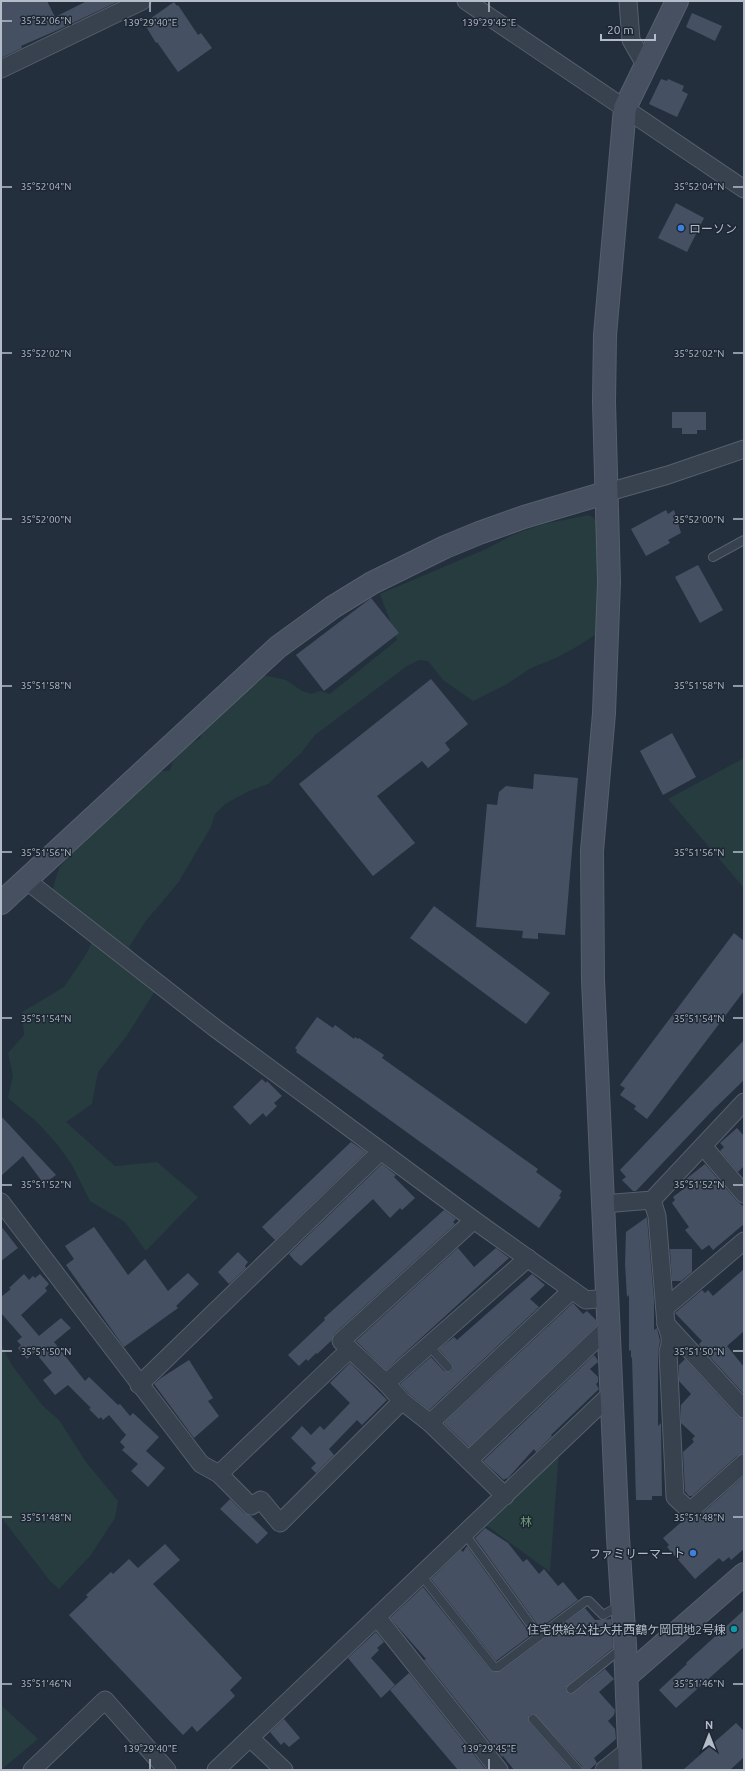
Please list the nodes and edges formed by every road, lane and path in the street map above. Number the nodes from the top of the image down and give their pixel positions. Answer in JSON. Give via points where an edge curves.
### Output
{"nodes":[{"id":1,"x":142,"y":1,"type":"edge"},
{"id":2,"x":466,"y":1,"type":"edge"},
{"id":3,"x":628,"y":1,"type":"edge"},
{"id":4,"x":677,"y":1,"type":"edge"},
{"id":5,"x":646,"y":66,"type":"junction"},
{"id":6,"x":1,"y":69,"type":"edge"},
{"id":7,"x":625,"y":108,"type":"junction"},
{"id":8,"x":744,"y":189,"type":"edge"},
{"id":9,"x":744,"y":450,"type":"edge"},
{"id":10,"x":606,"y":493,"type":"junction"},
{"id":11,"x":744,"y":540,"type":"edge"},
{"id":12,"x":713,"y":556,"type":"dead end"},
{"id":13,"x":26,"y":880,"type":"junction"},
{"id":14,"x":1,"y":903,"type":"edge"},
{"id":15,"x":744,"y":1102,"type":"edge"},
{"id":16,"x":703,"y":1146,"type":"junction"},
{"id":17,"x":381,"y":1151,"type":"junction"},
{"id":18,"x":744,"y":1194,"type":"edge"},
{"id":19,"x":652,"y":1200,"type":"junction"},
{"id":20,"x":1,"y":1202,"type":"edge"},
{"id":21,"x":603,"y":1204,"type":"junction"},
{"id":22,"x":474,"y":1220,"type":"junction"},
{"id":23,"x":744,"y":1241,"type":"edge"},
{"id":24,"x":528,"y":1258,"type":"junction"},
{"id":25,"x":572,"y":1290,"type":"junction"},
{"id":26,"x":607,"y":1298,"type":"junction"},
{"id":27,"x":665,"y":1316,"type":"junction"},
{"id":28,"x":609,"y":1327,"type":"junction"},
{"id":29,"x":429,"y":1346,"type":"junction"},
{"id":30,"x":349,"y":1350,"type":"junction"},
{"id":31,"x":448,"y":1367,"type":"dead end"},
{"id":32,"x":386,"y":1383,"type":"junction"},
{"id":33,"x":139,"y":1385,"type":"junction"},
{"id":34,"x":611,"y":1394,"type":"junction"},
{"id":35,"x":402,"y":1401,"type":"junction"},
{"id":36,"x":744,"y":1409,"type":"edge"},
{"id":37,"x":430,"y":1423,"type":"junction"},
{"id":38,"x":469,"y":1460,"type":"junction"},
{"id":39,"x":744,"y":1462,"type":"edge"},
{"id":40,"x":219,"y":1474,"type":"junction"},
{"id":41,"x":505,"y":1496,"type":"junction"},
{"id":42,"x":465,"y":1534,"type":"junction"},
{"id":43,"x":744,"y":1574,"type":"edge"},
{"id":44,"x":421,"y":1575,"type":"junction"},
{"id":45,"x":623,"y":1604,"type":"junction"},
{"id":46,"x":377,"y":1617,"type":"junction"},
{"id":47,"x":539,"y":1636,"type":"junction"},
{"id":48,"x":626,"y":1645,"type":"junction"},
{"id":49,"x":627,"y":1676,"type":"junction"},
{"id":50,"x":571,"y":1689,"type":"dead end"},
{"id":51,"x":533,"y":1719,"type":"dead end"},
{"id":52,"x":250,"y":1738,"type":"junction"},
{"id":53,"x":629,"y":1760,"type":"edge"},
{"id":54,"x":32,"y":1770,"type":"edge"},
{"id":55,"x":167,"y":1770,"type":"edge"},
{"id":56,"x":216,"y":1770,"type":"edge"},
{"id":57,"x":284,"y":1770,"type":"edge"},
{"id":58,"x":499,"y":1770,"type":"edge"},
{"id":59,"x":578,"y":1770,"type":"edge"},
{"id":60,"x":604,"y":1770,"type":"edge"}],
"edges":[{"from":1,"to":6,"type":"street"},
{"from":2,"to":7,"type":"street"},
{"from":3,"to":5,"type":"street","via":[[631,40]]},
{"from":4,"to":5,"type":"street"},
{"from":5,"to":7,"type":"street"},
{"from":7,"to":8,"type":"street"},
{"from":7,"to":10,"type":"street","via":[[606,335]]},
{"from":9,"to":10,"type":"street"},
{"from":10,"to":13,"type":"street","via":[[524,517],[445,547],[372,582],[333,607],[278,647]]},
{"from":10,"to":21,"type":"street","via":[[609,582],[604,713],[592,851],[593,980]]},
{"from":11,"to":12,"type":"lane"},
{"from":13,"to":14,"type":"street"},
{"from":13,"to":17,"type":"street","via":[[215,1028]]},
{"from":15,"to":16,"type":"street"},
{"from":16,"to":18,"type":"street"},
{"from":16,"to":19,"type":"street"},
{"from":17,"to":22,"type":"street"},
{"from":17,"to":33,"type":"street"},
{"from":19,"to":21,"type":"street"},
{"from":19,"to":27,"type":"street","via":[[657,1216]]},
{"from":20,"to":33,"type":"street"},
{"from":21,"to":26,"type":"street"},
{"from":22,"to":24,"type":"street"},
{"from":22,"to":30,"type":"street","via":[[341,1341]]},
{"from":23,"to":27,"type":"street"},
{"from":24,"to":25,"type":"street"},
{"from":24,"to":29,"type":"street"},
{"from":25,"to":26,"type":"street","via":[[586,1300]]},
{"from":25,"to":37,"type":"street"},
{"from":26,"to":28,"type":"street"},
{"from":27,"to":36,"type":"street"},
{"from":27,"to":39,"type":"street","via":[[671,1340],[668,1352],[675,1496],[690,1511]]},
{"from":28,"to":34,"type":"street"},
{"from":28,"to":38,"type":"street"},
{"from":29,"to":31,"type":"lane"},
{"from":29,"to":32,"type":"street"},
{"from":30,"to":32,"type":"street"},
{"from":30,"to":40,"type":"street"},
{"from":32,"to":35,"type":"street"},
{"from":33,"to":40,"type":"street","via":[[201,1464]]},
{"from":34,"to":41,"type":"street"},
{"from":34,"to":45,"type":"street"},
{"from":35,"to":37,"type":"street"},
{"from":35,"to":40,"type":"street","via":[[280,1524],[261,1500],[251,1506]]},
{"from":37,"to":38,"type":"street"},
{"from":38,"to":41,"type":"street"},
{"from":41,"to":42,"type":"street"},
{"from":42,"to":44,"type":"street"},
{"from":42,"to":47,"type":"lane"},
{"from":43,"to":49,"type":"street"},
{"from":44,"to":46,"type":"street"},
{"from":44,"to":47,"type":"lane","via":[[494,1667],[498,1668]]},
{"from":45,"to":47,"type":"lane","via":[[603,1615],[588,1601]]},
{"from":45,"to":48,"type":"street"},
{"from":46,"to":52,"type":"street"},
{"from":46,"to":58,"type":"street"},
{"from":48,"to":49,"type":"street"},
{"from":48,"to":50,"type":"lane"},
{"from":49,"to":53,"type":"street"},
{"from":51,"to":59,"type":"lane"},
{"from":52,"to":56,"type":"street"},
{"from":52,"to":57,"type":"street"},
{"from":53,"to":60,"type":"street"},
{"from":54,"to":55,"type":"street","via":[[105,1700]]}]}
